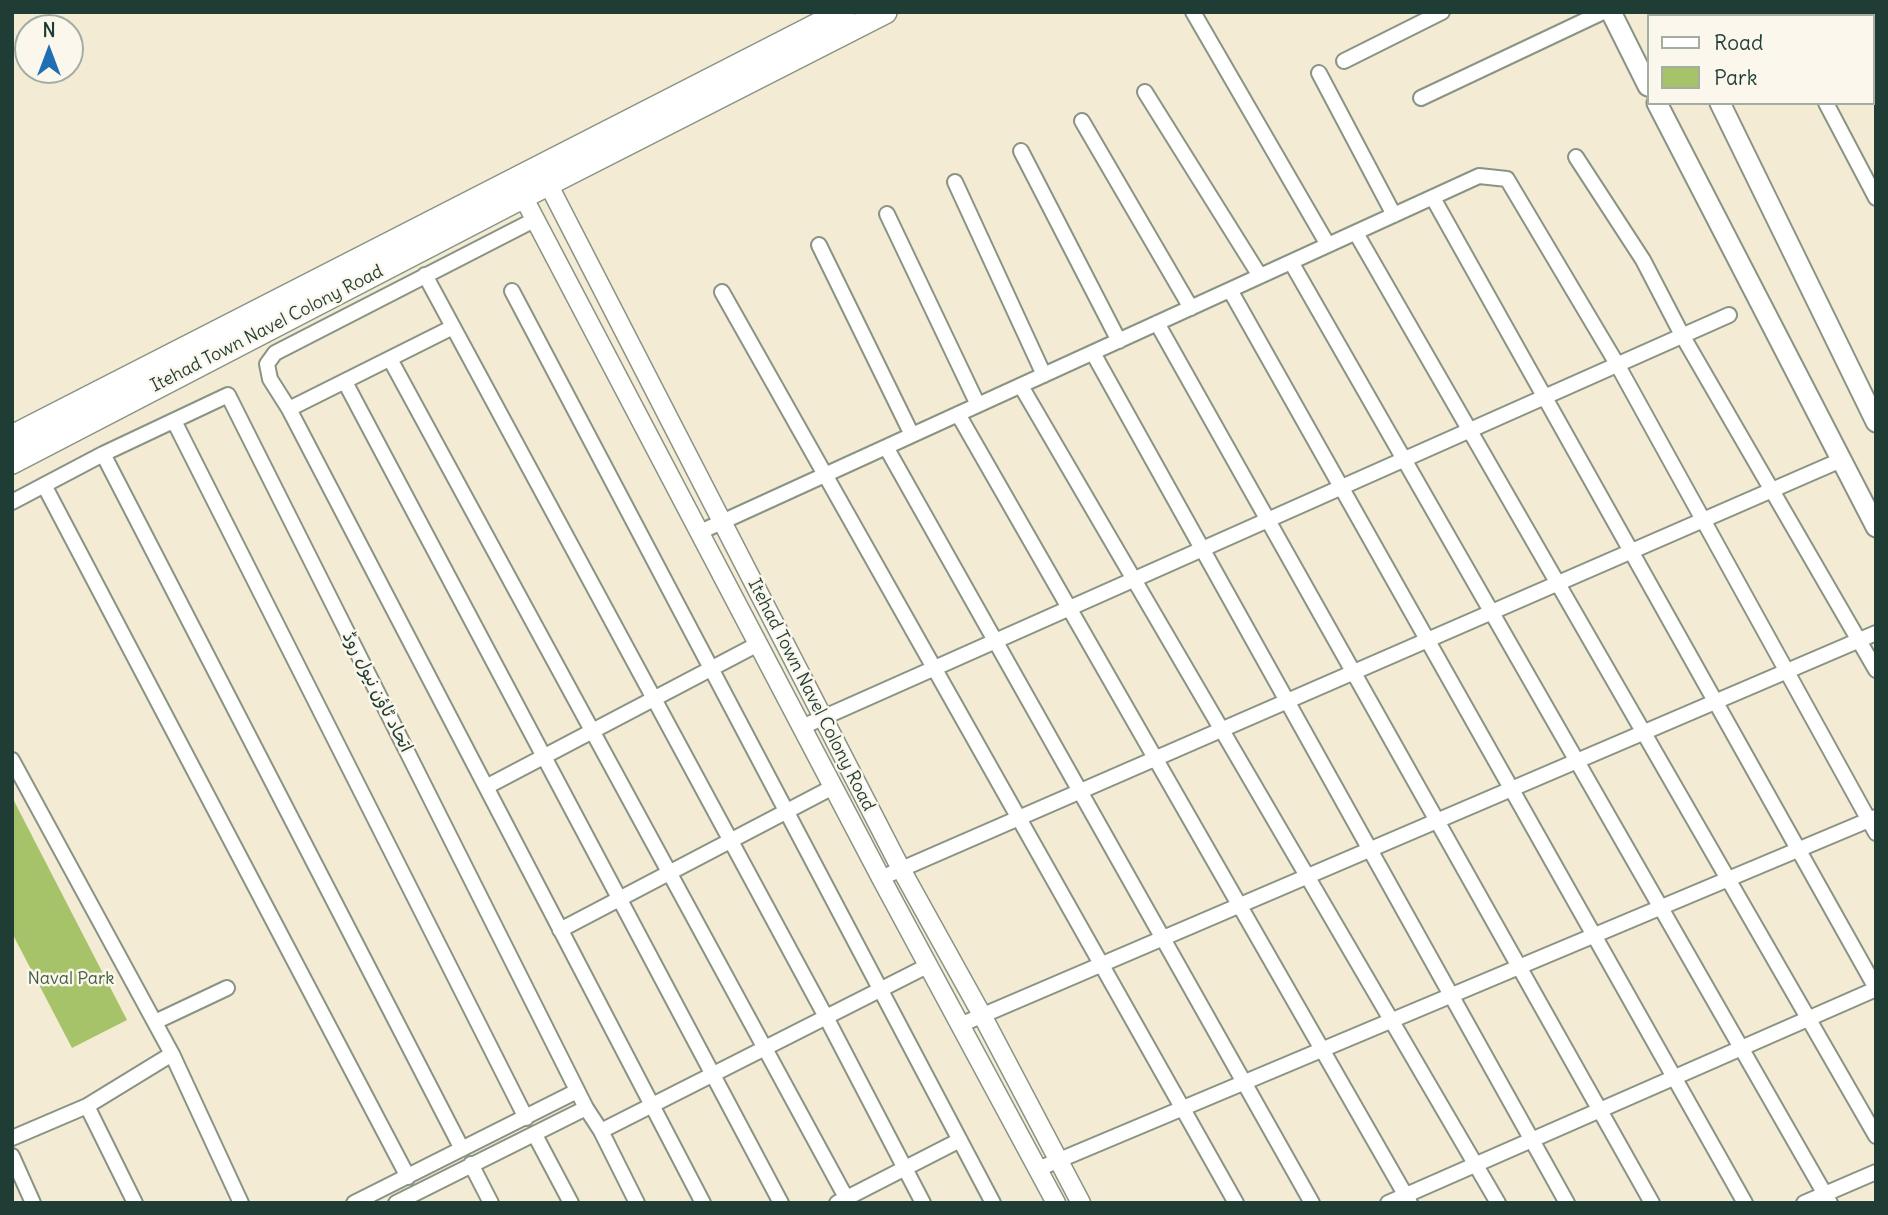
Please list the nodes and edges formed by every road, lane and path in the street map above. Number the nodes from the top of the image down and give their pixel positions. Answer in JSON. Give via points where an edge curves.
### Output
{"nodes":[{"id":1,"x":843,"y":12,"type":"edge"},
{"id":2,"x":885,"y":12,"type":"edge"},
{"id":3,"x":1193,"y":12,"type":"edge"},
{"id":4,"x":1442,"y":12,"type":"edge"},
{"id":5,"x":1603,"y":12,"type":"edge"},
{"id":6,"x":1611,"y":12,"type":"edge"},
{"id":7,"x":1343,"y":61,"type":"dead end"},
{"id":8,"x":1319,"y":73,"type":"dead end"},
{"id":9,"x":1646,"y":82,"type":"edge"},
{"id":10,"x":1145,"y":92,"type":"dead end"},
{"id":11,"x":1421,"y":98,"type":"dead end"},
{"id":12,"x":1658,"y":105,"type":"edge"},
{"id":13,"x":1721,"y":105,"type":"edge"},
{"id":14,"x":1827,"y":105,"type":"edge"},
{"id":15,"x":1082,"y":121,"type":"dead end"},
{"id":16,"x":1021,"y":151,"type":"dead end"},
{"id":17,"x":1576,"y":157,"type":"dead end"},
{"id":18,"x":544,"y":176,"type":"junction"},
{"id":19,"x":955,"y":182,"type":"dead end"},
{"id":20,"x":518,"y":189,"type":"junction"},
{"id":21,"x":1433,"y":198,"type":"junction"},
{"id":22,"x":1876,"y":198,"type":"edge"},
{"id":23,"x":887,"y":214,"type":"dead end"},
{"id":24,"x":1394,"y":215,"type":"junction"},
{"id":25,"x":534,"y":220,"type":"junction"},
{"id":26,"x":1356,"y":233,"type":"junction"},
{"id":27,"x":819,"y":245,"type":"dead end"},
{"id":28,"x":1328,"y":245,"type":"junction"},
{"id":29,"x":1291,"y":262,"type":"junction"},
{"id":30,"x":425,"y":275,"type":"junction"},
{"id":31,"x":1260,"y":276,"type":"junction"},
{"id":32,"x":1230,"y":290,"type":"junction"},
{"id":33,"x":512,"y":291,"type":"dead end"},
{"id":34,"x":722,"y":292,"type":"dead end"},
{"id":35,"x":1191,"y":308,"type":"junction"},
{"id":36,"x":1729,"y":315,"type":"dead end"},
{"id":37,"x":1157,"y":323,"type":"junction"},
{"id":38,"x":453,"y":327,"type":"junction"},
{"id":39,"x":1682,"y":335,"type":"junction"},
{"id":40,"x":1119,"y":341,"type":"junction"},
{"id":41,"x":1093,"y":353,"type":"junction"},
{"id":42,"x":390,"y":359,"type":"junction"},
{"id":43,"x":1617,"y":364,"type":"junction"},
{"id":44,"x":1044,"y":375,"type":"junction"},
{"id":45,"x":345,"y":382,"type":"junction"},
{"id":46,"x":1021,"y":386,"type":"junction"},
{"id":47,"x":1545,"y":397,"type":"junction"},
{"id":48,"x":978,"y":405,"type":"junction"},
{"id":49,"x":289,"y":409,"type":"junction"},
{"id":50,"x":958,"y":414,"type":"junction"},
{"id":51,"x":174,"y":421,"type":"junction"},
{"id":52,"x":1876,"y":422,"type":"edge"},
{"id":53,"x":1469,"y":430,"type":"junction"},
{"id":54,"x":912,"y":435,"type":"junction"},
{"id":55,"x":12,"y":437,"type":"edge"},
{"id":56,"x":886,"y":447,"type":"junction"},
{"id":57,"x":103,"y":454,"type":"junction"},
{"id":58,"x":1404,"y":459,"type":"junction"},
{"id":59,"x":1841,"y":460,"type":"junction"},
{"id":60,"x":12,"y":462,"type":"edge"},
{"id":61,"x":825,"y":475,"type":"junction"},
{"id":62,"x":44,"y":485,"type":"junction"},
{"id":63,"x":1341,"y":487,"type":"junction"},
{"id":64,"x":1772,"y":490,"type":"junction"},
{"id":65,"x":12,"y":502,"type":"edge"},
{"id":66,"x":1268,"y":520,"type":"junction"},
{"id":67,"x":1703,"y":520,"type":"junction"},
{"id":68,"x":722,"y":522,"type":"junction"},
{"id":69,"x":1876,"y":527,"type":"edge"},
{"id":70,"x":700,"y":533,"type":"junction"},
{"id":71,"x":1203,"y":549,"type":"junction"},
{"id":72,"x":1631,"y":551,"type":"junction"},
{"id":73,"x":1134,"y":579,"type":"junction"},
{"id":74,"x":1558,"y":583,"type":"junction"},
{"id":75,"x":1069,"y":608,"type":"junction"},
{"id":76,"x":1492,"y":612,"type":"junction"},
{"id":77,"x":1876,"y":634,"type":"edge"},
{"id":78,"x":1427,"y":640,"type":"junction"},
{"id":79,"x":1859,"y":640,"type":"junction"},
{"id":80,"x":995,"y":641,"type":"junction"},
{"id":81,"x":758,"y":644,"type":"junction"},
{"id":82,"x":711,"y":668,"type":"junction"},
{"id":83,"x":934,"y":668,"type":"junction"},
{"id":84,"x":1876,"y":670,"type":"edge"},
{"id":85,"x":1786,"y":671,"type":"junction"},
{"id":86,"x":1353,"y":672,"type":"junction"},
{"id":87,"x":654,"y":698,"type":"junction"},
{"id":88,"x":1287,"y":701,"type":"junction"},
{"id":89,"x":1715,"y":702,"type":"junction"},
{"id":90,"x":824,"y":717,"type":"junction"},
{"id":91,"x":802,"y":727,"type":"junction"},
{"id":92,"x":1222,"y":730,"type":"junction"},
{"id":93,"x":593,"y":731,"type":"junction"},
{"id":94,"x":1644,"y":732,"type":"junction"},
{"id":95,"x":544,"y":756,"type":"junction"},
{"id":96,"x":1155,"y":759,"type":"junction"},
{"id":97,"x":12,"y":760,"type":"edge"},
{"id":98,"x":1577,"y":761,"type":"junction"},
{"id":99,"x":486,"y":787,"type":"junction"},
{"id":100,"x":833,"y":787,"type":"junction"},
{"id":101,"x":1511,"y":789,"type":"junction"},
{"id":102,"x":1080,"y":791,"type":"junction"},
{"id":103,"x":786,"y":811,"type":"junction"},
{"id":104,"x":1018,"y":818,"type":"junction"},
{"id":105,"x":1872,"y":818,"type":"edge"},
{"id":106,"x":1437,"y":821,"type":"junction"},
{"id":107,"x":1876,"y":833,"type":"edge"},
{"id":108,"x":731,"y":840,"type":"junction"},
{"id":109,"x":1370,"y":849,"type":"junction"},
{"id":110,"x":1798,"y":849,"type":"junction"},
{"id":111,"x":901,"y":869,"type":"junction"},
{"id":112,"x":670,"y":872,"type":"junction"},
{"id":113,"x":1308,"y":876,"type":"junction"},
{"id":114,"x":881,"y":878,"type":"junction"},
{"id":115,"x":1728,"y":879,"type":"junction"},
{"id":116,"x":620,"y":898,"type":"junction"},
{"id":117,"x":1240,"y":905,"type":"junction"},
{"id":118,"x":1661,"y":907,"type":"junction"},
{"id":119,"x":560,"y":930,"type":"junction"},
{"id":120,"x":1594,"y":935,"type":"junction"},
{"id":121,"x":1163,"y":938,"type":"junction"},
{"id":122,"x":1101,"y":964,"type":"junction"},
{"id":123,"x":929,"y":965,"type":"junction"},
{"id":124,"x":1519,"y":967,"type":"junction"},
{"id":125,"x":227,"y":988,"type":"dead end"},
{"id":126,"x":1876,"y":988,"type":"edge"},
{"id":127,"x":880,"y":990,"type":"junction"},
{"id":128,"x":1451,"y":995,"type":"junction"},
{"id":129,"x":982,"y":1015,"type":"junction"},
{"id":130,"x":826,"y":1017,"type":"junction"},
{"id":131,"x":1808,"y":1019,"type":"junction"},
{"id":132,"x":1392,"y":1021,"type":"junction"},
{"id":133,"x":155,"y":1022,"type":"junction"},
{"id":134,"x":960,"y":1025,"type":"junction"},
{"id":135,"x":766,"y":1048,"type":"junction"},
{"id":136,"x":1741,"y":1048,"type":"junction"},
{"id":137,"x":1323,"y":1049,"type":"junction"},
{"id":138,"x":172,"y":1054,"type":"junction"},
{"id":139,"x":713,"y":1074,"type":"junction"},
{"id":140,"x":1674,"y":1077,"type":"junction"},
{"id":141,"x":1244,"y":1083,"type":"junction"},
{"id":142,"x":577,"y":1091,"type":"junction"},
{"id":143,"x":651,"y":1105,"type":"junction"},
{"id":144,"x":88,"y":1106,"type":"junction"},
{"id":145,"x":586,"y":1108,"type":"junction"},
{"id":146,"x":1182,"y":1109,"type":"junction"},
{"id":147,"x":1600,"y":1110,"type":"junction"},
{"id":148,"x":526,"y":1118,"type":"junction"},
{"id":149,"x":601,"y":1131,"type":"junction"},
{"id":150,"x":535,"y":1135,"type":"junction"},
{"id":151,"x":1876,"y":1136,"type":"edge"},
{"id":152,"x":12,"y":1138,"type":"edge"},
{"id":153,"x":960,"y":1140,"type":"junction"},
{"id":154,"x":1532,"y":1140,"type":"junction"},
{"id":155,"x":463,"y":1149,"type":"junction"},
{"id":156,"x":12,"y":1156,"type":"edge"},
{"id":157,"x":1060,"y":1160,"type":"junction"},
{"id":158,"x":471,"y":1164,"type":"junction"},
{"id":159,"x":1476,"y":1164,"type":"junction"},
{"id":160,"x":906,"y":1169,"type":"junction"},
{"id":161,"x":1038,"y":1169,"type":"junction"},
{"id":162,"x":1876,"y":1172,"type":"edge"},
{"id":163,"x":408,"y":1177,"type":"junction"},
{"id":164,"x":417,"y":1198,"type":"edge"},
{"id":165,"x":1828,"y":1198,"type":"edge"},
{"id":166,"x":1408,"y":1199,"type":"edge"},
{"id":167,"x":844,"y":1201,"type":"edge"},
{"id":168,"x":33,"y":1203,"type":"edge"},
{"id":169,"x":135,"y":1203,"type":"edge"},
{"id":170,"x":241,"y":1203,"type":"edge"},
{"id":171,"x":354,"y":1203,"type":"edge"},
{"id":172,"x":396,"y":1203,"type":"edge"},
{"id":173,"x":491,"y":1203,"type":"edge"},
{"id":174,"x":571,"y":1203,"type":"edge"},
{"id":175,"x":637,"y":1203,"type":"edge"},
{"id":176,"x":703,"y":1203,"type":"edge"},
{"id":177,"x":781,"y":1203,"type":"edge"},
{"id":178,"x":923,"y":1203,"type":"edge"},
{"id":179,"x":993,"y":1203,"type":"edge"},
{"id":180,"x":1056,"y":1203,"type":"edge"},
{"id":181,"x":1081,"y":1203,"type":"edge"},
{"id":182,"x":1236,"y":1203,"type":"edge"},
{"id":183,"x":1312,"y":1203,"type":"edge"},
{"id":184,"x":1388,"y":1203,"type":"edge"},
{"id":185,"x":1498,"y":1203,"type":"edge"},
{"id":186,"x":1567,"y":1203,"type":"edge"},
{"id":187,"x":1652,"y":1203,"type":"edge"},
{"id":188,"x":1745,"y":1203,"type":"edge"},
{"id":189,"x":1804,"y":1203,"type":"edge"}],
"edges":[{"from":1,"to":18,"type":"main road","name":"Itehad Town Navel Colony Road"},
{"from":2,"to":18,"type":"main road","name":"Itehad Town Navel Colony Road"},
{"from":3,"to":28,"type":"street"},
{"from":4,"to":7,"type":"street"},
{"from":5,"to":11,"type":"street"},
{"from":6,"to":9,"type":"main road"},
{"from":8,"to":24,"type":"street"},
{"from":10,"to":31,"type":"street"},
{"from":12,"to":59,"type":"main road"},
{"from":13,"to":52,"type":"main road"},
{"from":14,"to":22,"type":"street"},
{"from":15,"to":35,"type":"street"},
{"from":16,"to":40,"type":"street"},
{"from":17,"to":39,"type":"street","via":[[1643,260]]},
{"from":18,"to":20,"type":"main road","name":"Itehad Town Navel Colony Road"},
{"from":18,"to":68,"type":"street","name":"Itehad Town Navel Colony Road"},
{"from":19,"to":44,"type":"street"},
{"from":20,"to":25,"type":"street","name":"Itehad Town Navel Colony Road"},
{"from":20,"to":55,"type":"main road","name":"Itehad Town Navel Colony Road"},
{"from":20,"to":60,"type":"main road","name":"Itehad Town Navel Colony Road"},
{"from":21,"to":24,"type":"street"},
{"from":21,"to":43,"type":"street","via":[[1479,176],[1507,179]]},
{"from":21,"to":47,"type":"street"},
{"from":23,"to":48,"type":"street"},
{"from":24,"to":26,"type":"street"},
{"from":25,"to":30,"type":"street"},
{"from":25,"to":70,"type":"street","name":"Itehad Town Navel Colony Road"},
{"from":26,"to":28,"type":"street"},
{"from":26,"to":53,"type":"street"},
{"from":27,"to":54,"type":"street"},
{"from":28,"to":29,"type":"street"},
{"from":29,"to":31,"type":"street"},
{"from":29,"to":58,"type":"street"},
{"from":30,"to":38,"type":"street"},
{"from":30,"to":49,"type":"street","via":[[275,353],[267,364],[270,379]]},
{"from":31,"to":32,"type":"street"},
{"from":32,"to":35,"type":"street"},
{"from":32,"to":63,"type":"street"},
{"from":33,"to":82,"type":"street"},
{"from":34,"to":61,"type":"street"},
{"from":35,"to":37,"type":"street"},
{"from":36,"to":39,"type":"street"},
{"from":37,"to":40,"type":"street"},
{"from":37,"to":66,"type":"street"},
{"from":38,"to":42,"type":"street"},
{"from":38,"to":87,"type":"street"},
{"from":39,"to":43,"type":"street"},
{"from":39,"to":64,"type":"street"},
{"from":40,"to":41,"type":"street"},
{"from":41,"to":44,"type":"street"},
{"from":41,"to":71,"type":"street"},
{"from":42,"to":45,"type":"street"},
{"from":42,"to":93,"type":"street"},
{"from":43,"to":47,"type":"street"},
{"from":43,"to":67,"type":"street"},
{"from":44,"to":46,"type":"street"},
{"from":45,"to":49,"type":"street"},
{"from":45,"to":95,"type":"street"},
{"from":46,"to":48,"type":"street"},
{"from":46,"to":73,"type":"street"},
{"from":47,"to":53,"type":"street"},
{"from":47,"to":72,"type":"street"},
{"from":48,"to":50,"type":"street"},
{"from":49,"to":99,"type":"street"},
{"from":50,"to":54,"type":"street"},
{"from":50,"to":75,"type":"street"},
{"from":51,"to":57,"type":"street","name":"اتحاد ٹاؤن نیول روڈ"},
{"from":51,"to":142,"type":"street","name":"اتحاد ٹاؤن نیول روڈ","via":[[228,396]]},
{"from":51,"to":148,"type":"street"},
{"from":53,"to":58,"type":"street"},
{"from":53,"to":74,"type":"street"},
{"from":54,"to":56,"type":"street"},
{"from":56,"to":61,"type":"street"},
{"from":56,"to":80,"type":"street"},
{"from":57,"to":62,"type":"street","name":"اتحاد ٹاؤن نیول روڈ"},
{"from":57,"to":155,"type":"street"},
{"from":58,"to":63,"type":"street"},
{"from":58,"to":76,"type":"street"},
{"from":59,"to":64,"type":"street"},
{"from":59,"to":69,"type":"main road"},
{"from":61,"to":68,"type":"street"},
{"from":61,"to":83,"type":"street"},
{"from":62,"to":65,"type":"street","name":"اتحاد ٹاؤن نیول روڈ"},
{"from":62,"to":163,"type":"street"},
{"from":63,"to":66,"type":"street"},
{"from":63,"to":78,"type":"street"},
{"from":64,"to":67,"type":"street"},
{"from":64,"to":79,"type":"street"},
{"from":66,"to":71,"type":"street"},
{"from":66,"to":86,"type":"street"},
{"from":67,"to":72,"type":"street"},
{"from":67,"to":85,"type":"street"},
{"from":68,"to":70,"type":"street"},
{"from":68,"to":90,"type":"street","name":"Itehad Town Navel Colony Road"},
{"from":70,"to":81,"type":"street","name":"Itehad Town Navel Colony Road"},
{"from":71,"to":73,"type":"street"},
{"from":71,"to":88,"type":"street"},
{"from":72,"to":74,"type":"street"},
{"from":72,"to":89,"type":"street"},
{"from":73,"to":75,"type":"street"},
{"from":73,"to":92,"type":"street"},
{"from":74,"to":76,"type":"street"},
{"from":74,"to":94,"type":"street"},
{"from":75,"to":80,"type":"street"},
{"from":75,"to":96,"type":"street"},
{"from":76,"to":78,"type":"street"},
{"from":76,"to":98,"type":"street"},
{"from":77,"to":79,"type":"street"},
{"from":78,"to":86,"type":"street"},
{"from":78,"to":101,"type":"street"},
{"from":79,"to":84,"type":"street"},
{"from":79,"to":85,"type":"street"},
{"from":80,"to":83,"type":"street"},
{"from":80,"to":102,"type":"street"},
{"from":81,"to":82,"type":"street"},
{"from":81,"to":91,"type":"street","name":"Itehad Town Navel Colony Road"},
{"from":82,"to":87,"type":"street"},
{"from":82,"to":103,"type":"street"},
{"from":83,"to":90,"type":"street"},
{"from":83,"to":104,"type":"street"},
{"from":85,"to":89,"type":"street"},
{"from":85,"to":105,"type":"street"},
{"from":86,"to":88,"type":"street"},
{"from":86,"to":106,"type":"street"},
{"from":87,"to":93,"type":"street"},
{"from":87,"to":108,"type":"street"},
{"from":88,"to":92,"type":"street"},
{"from":88,"to":109,"type":"street"},
{"from":89,"to":94,"type":"street"},
{"from":89,"to":110,"type":"street"},
{"from":90,"to":91,"type":"street"},
{"from":90,"to":111,"type":"street","name":"Itehad Town Navel Colony Road"},
{"from":91,"to":100,"type":"street","name":"Itehad Town Navel Colony Road"},
{"from":92,"to":96,"type":"street"},
{"from":92,"to":113,"type":"street"},
{"from":93,"to":95,"type":"street"},
{"from":93,"to":112,"type":"street"},
{"from":94,"to":98,"type":"street"},
{"from":94,"to":115,"type":"street"},
{"from":95,"to":99,"type":"street"},
{"from":95,"to":116,"type":"street"},
{"from":96,"to":102,"type":"street"},
{"from":96,"to":117,"type":"street"},
{"from":97,"to":133,"type":"street"},
{"from":98,"to":101,"type":"street"},
{"from":98,"to":118,"type":"street"},
{"from":99,"to":119,"type":"street"},
{"from":100,"to":103,"type":"street"},
{"from":100,"to":114,"type":"street","name":"Itehad Town Navel Colony Road"},
{"from":101,"to":106,"type":"street"},
{"from":101,"to":120,"type":"street"},
{"from":102,"to":104,"type":"street"},
{"from":102,"to":121,"type":"street"},
{"from":103,"to":108,"type":"street"},
{"from":103,"to":127,"type":"street"},
{"from":104,"to":111,"type":"street"},
{"from":104,"to":122,"type":"street"},
{"from":105,"to":107,"type":"street"},
{"from":105,"to":110,"type":"street"},
{"from":106,"to":109,"type":"street"},
{"from":106,"to":124,"type":"street"},
{"from":108,"to":112,"type":"street"},
{"from":108,"to":130,"type":"street"},
{"from":109,"to":113,"type":"street"},
{"from":109,"to":128,"type":"street"},
{"from":110,"to":115,"type":"street"},
{"from":110,"to":126,"type":"street"},
{"from":111,"to":114,"type":"street"},
{"from":111,"to":129,"type":"street","name":"Itehad Town Navel Colony Road"},
{"from":112,"to":116,"type":"street"},
{"from":112,"to":135,"type":"street"},
{"from":113,"to":117,"type":"street"},
{"from":113,"to":132,"type":"street"},
{"from":114,"to":123,"type":"street","name":"Itehad Town Navel Colony Road"},
{"from":115,"to":118,"type":"street"},
{"from":115,"to":131,"type":"street"},
{"from":116,"to":119,"type":"street"},
{"from":116,"to":139,"type":"street"},
{"from":117,"to":121,"type":"street"},
{"from":117,"to":137,"type":"street"},
{"from":118,"to":120,"type":"street"},
{"from":118,"to":136,"type":"street"},
{"from":119,"to":143,"type":"street"},
{"from":120,"to":124,"type":"street"},
{"from":120,"to":140,"type":"street"},
{"from":121,"to":122,"type":"street"},
{"from":121,"to":141,"type":"street"},
{"from":122,"to":129,"type":"street"},
{"from":122,"to":146,"type":"street"},
{"from":123,"to":127,"type":"street"},
{"from":123,"to":134,"type":"street","name":"Itehad Town Navel Colony Road"},
{"from":124,"to":128,"type":"street"},
{"from":124,"to":147,"type":"street"},
{"from":125,"to":133,"type":"street"},
{"from":126,"to":131,"type":"street"},
{"from":127,"to":130,"type":"street"},
{"from":127,"to":153,"type":"street"},
{"from":128,"to":132,"type":"street"},
{"from":128,"to":154,"type":"street"},
{"from":129,"to":134,"type":"street"},
{"from":129,"to":157,"type":"street","name":"Itehad Town Navel Colony Road"},
{"from":130,"to":135,"type":"street"},
{"from":130,"to":160,"type":"street"},
{"from":131,"to":136,"type":"street"},
{"from":131,"to":151,"type":"street"},
{"from":132,"to":137,"type":"street"},
{"from":132,"to":159,"type":"street"},
{"from":133,"to":138,"type":"street"},
{"from":134,"to":161,"type":"street","name":"Itehad Town Navel Colony Road"},
{"from":135,"to":139,"type":"street"},
{"from":135,"to":167,"type":"street"},
{"from":136,"to":140,"type":"street"},
{"from":136,"to":165,"type":"street"},
{"from":137,"to":141,"type":"street"},
{"from":137,"to":166,"type":"street"},
{"from":138,"to":144,"type":"street"},
{"from":138,"to":170,"type":"street"},
{"from":139,"to":143,"type":"street"},
{"from":139,"to":177,"type":"street"},
{"from":140,"to":147,"type":"street"},
{"from":140,"to":188,"type":"street"},
{"from":141,"to":146,"type":"street"},
{"from":141,"to":183,"type":"street"},
{"from":142,"to":145,"type":"street","name":"اتحاد ٹاؤن نیول روڈ"},
{"from":142,"to":148,"type":"street"},
{"from":143,"to":149,"type":"street"},
{"from":143,"to":176,"type":"street"},
{"from":144,"to":152,"type":"street"},
{"from":144,"to":169,"type":"street"},
{"from":145,"to":149,"type":"street","name":"اتحاد ٹاؤن نیول روڈ"},
{"from":145,"to":150,"type":"street"},
{"from":146,"to":157,"type":"street"},
{"from":146,"to":182,"type":"street"},
{"from":147,"to":154,"type":"street"},
{"from":147,"to":187,"type":"street"},
{"from":148,"to":155,"type":"street"},
{"from":149,"to":175,"type":"street","name":"اتحاد ٹاؤن نیول روڈ"},
{"from":150,"to":158,"type":"street"},
{"from":150,"to":174,"type":"street"},
{"from":153,"to":160,"type":"street"},
{"from":153,"to":179,"type":"street"},
{"from":154,"to":159,"type":"street"},
{"from":154,"to":186,"type":"street"},
{"from":155,"to":163,"type":"street"},
{"from":156,"to":168,"type":"street"},
{"from":157,"to":161,"type":"street"},
{"from":157,"to":181,"type":"street","name":"Itehad Town Navel Colony Road"},
{"from":158,"to":164,"type":"street"},
{"from":158,"to":173,"type":"street"},
{"from":159,"to":166,"type":"street"},
{"from":159,"to":185,"type":"street"},
{"from":160,"to":167,"type":"street"},
{"from":160,"to":178,"type":"street"},
{"from":161,"to":180,"type":"street","name":"Itehad Town Navel Colony Road"},
{"from":162,"to":165,"type":"street"},
{"from":163,"to":171,"type":"street"},
{"from":164,"to":172,"type":"street"},
{"from":165,"to":189,"type":"street"},
{"from":166,"to":184,"type":"street"}]}
